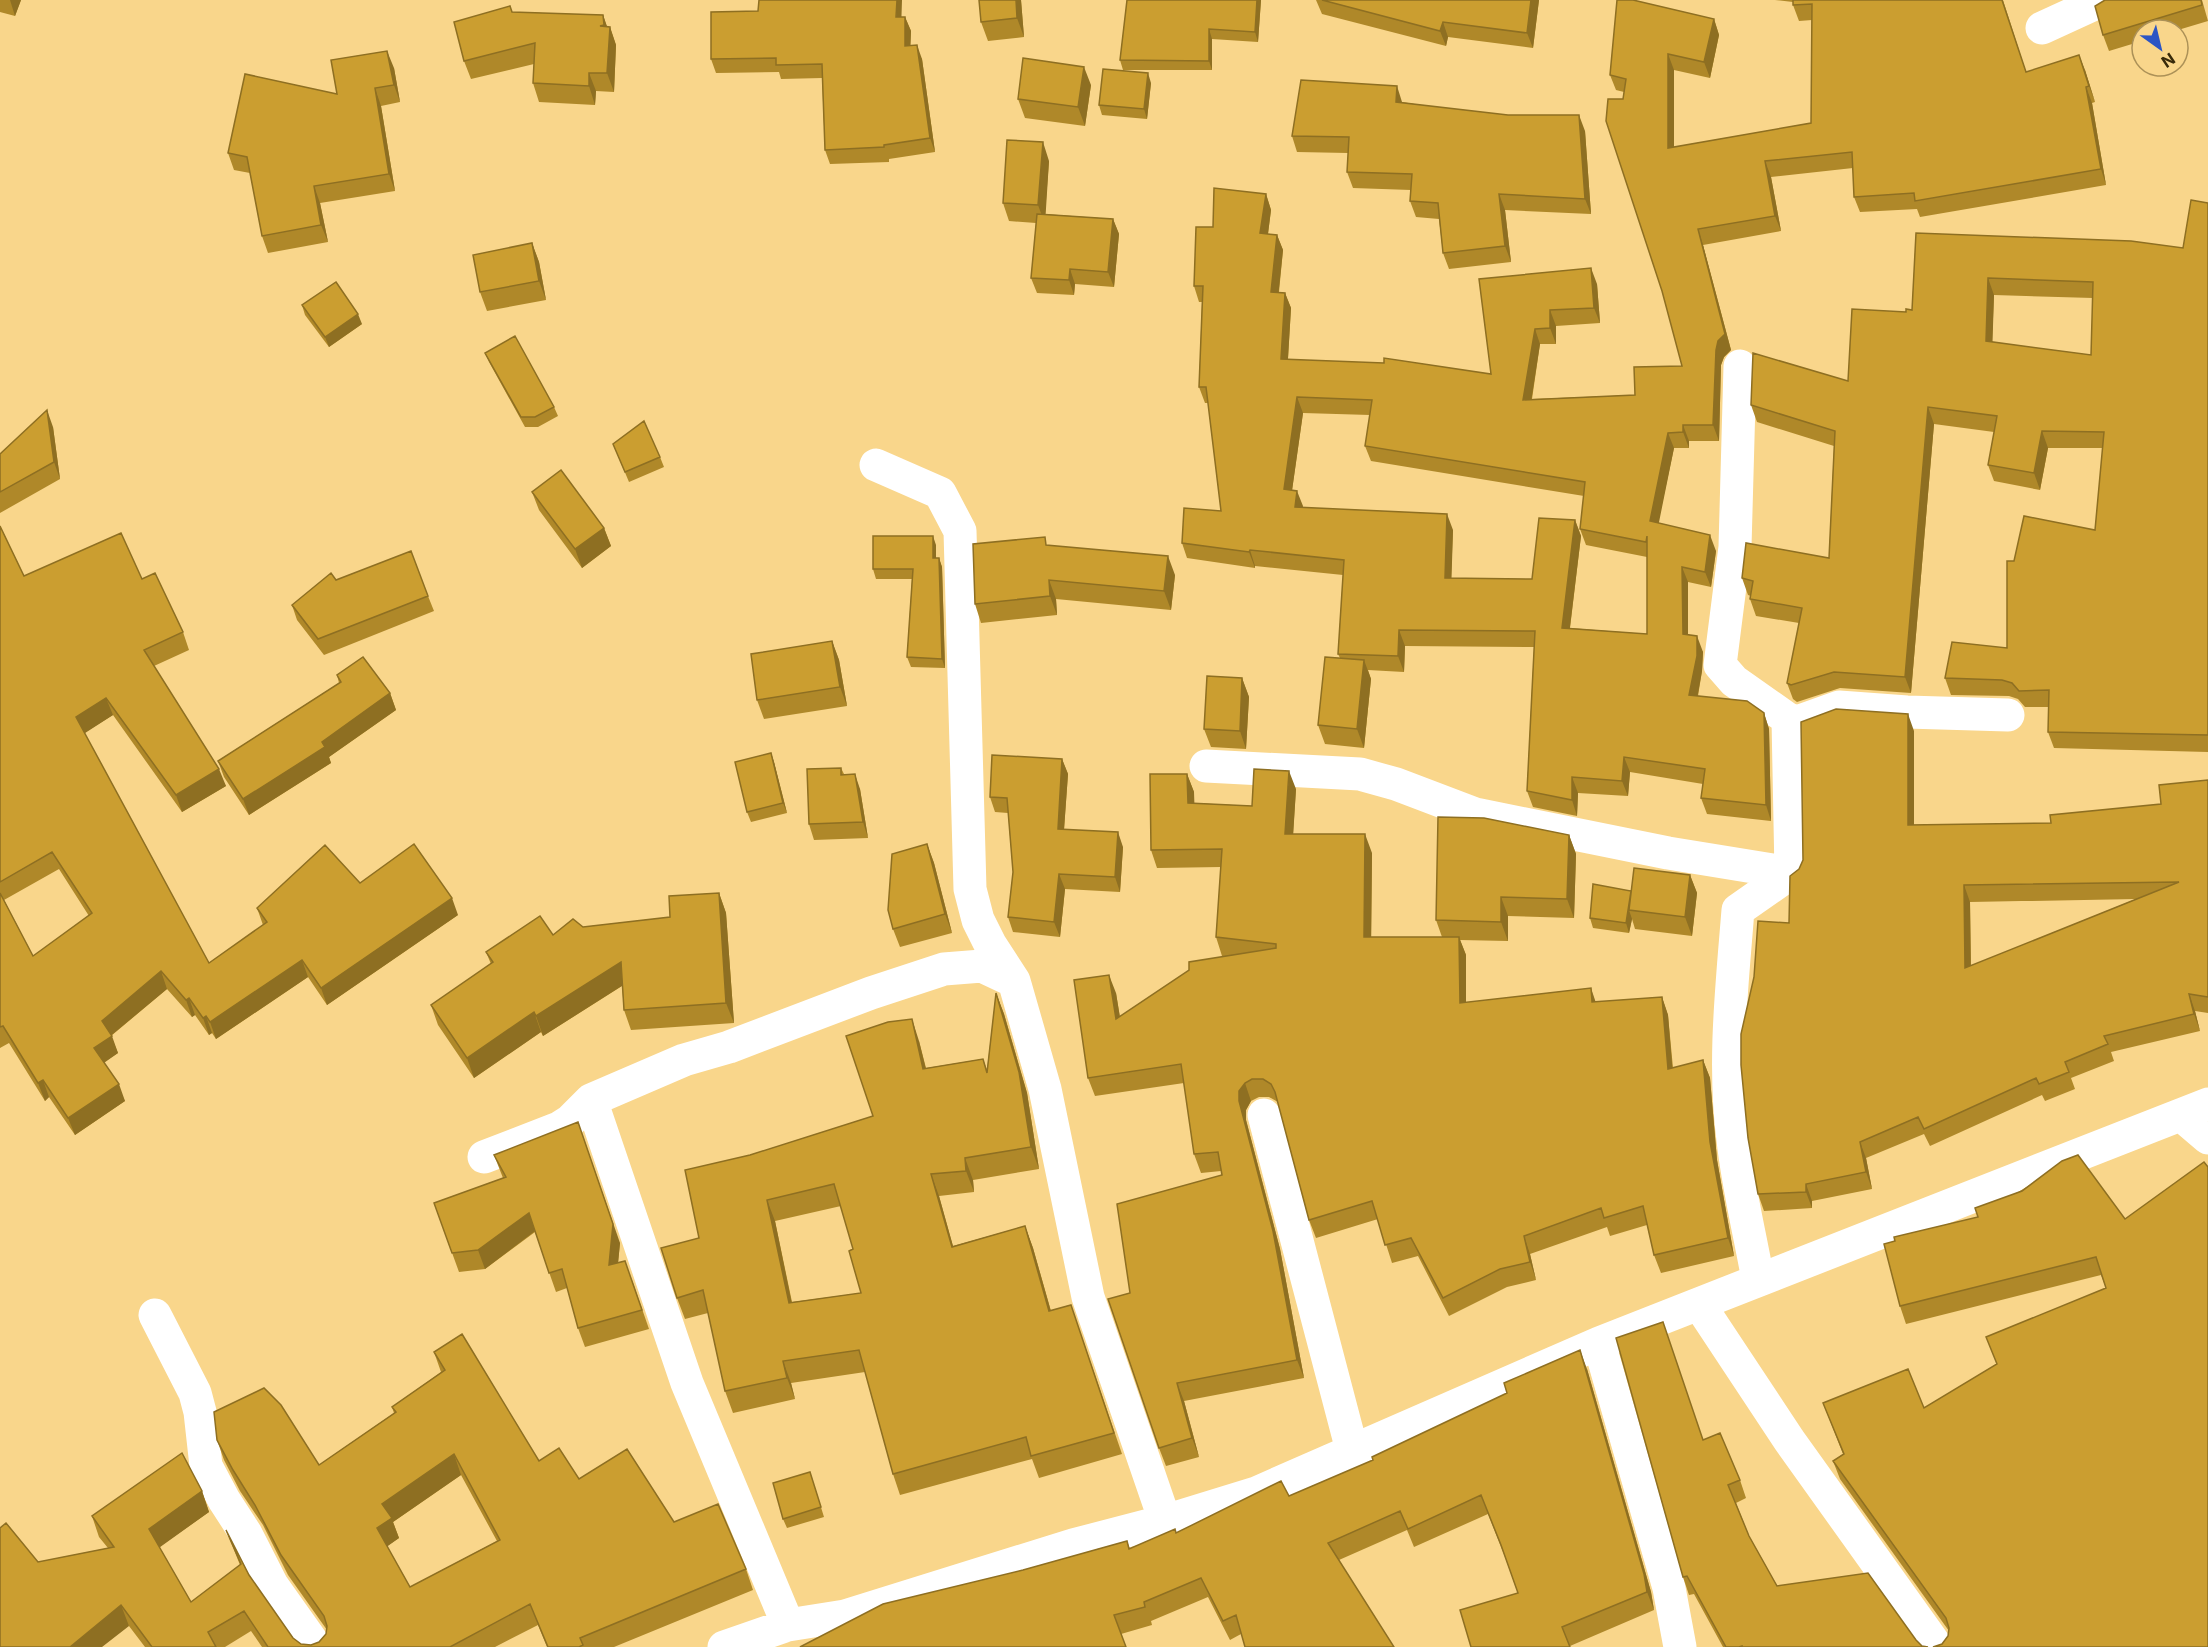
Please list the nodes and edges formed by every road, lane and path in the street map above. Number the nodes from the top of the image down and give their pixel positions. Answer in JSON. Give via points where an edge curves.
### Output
{"nodes":[{"id":1,"x":2103,"y":0,"type":"edge"},
{"id":2,"x":2042,"y":27,"type":"dead end"},
{"id":3,"x":1740,"y":366,"type":"dead end"},
{"id":4,"x":876,"y":465,"type":"dead end"},
{"id":5,"x":2008,"y":715,"type":"dead end"},
{"id":6,"x":1788,"y":719,"type":"junction"},
{"id":7,"x":1206,"y":766,"type":"dead end"},
{"id":8,"x":1791,"y":873,"type":"junction"},
{"id":9,"x":1014,"y":981,"type":"junction"},
{"id":10,"x":591,"y":1100,"type":"junction"},
{"id":11,"x":2194,"y":1109,"type":"edge"},
{"id":12,"x":1264,"y":1115,"type":"dead end"},
{"id":13,"x":2208,"y":1138,"type":"edge"},
{"id":14,"x":484,"y":1157,"type":"dead end"},
{"id":15,"x":1758,"y":1280,"type":"junction"},
{"id":16,"x":1699,"y":1304,"type":"junction"},
{"id":17,"x":155,"y":1315,"type":"dead end"},
{"id":18,"x":1599,"y":1343,"type":"junction"},
{"id":19,"x":1352,"y":1450,"type":"junction"},
{"id":20,"x":1165,"y":1521,"type":"junction"},
{"id":21,"x":770,"y":1636,"type":"edge"},
{"id":22,"x":316,"y":1647,"type":"edge"},
{"id":23,"x":724,"y":1647,"type":"edge"},
{"id":24,"x":1680,"y":1647,"type":"edge"},
{"id":25,"x":1937,"y":1647,"type":"edge"}],
"edges":[{"from":1,"to":2,"type":"street"},
{"from":3,"to":6,"type":"street","via":[[1735,547],[1720,665],[1734,681]]},
{"from":4,"to":9,"type":"street","via":[[939,494],[960,531],[970,889],[978,920]]},
{"from":5,"to":6,"type":"street","via":[[1839,707],[1797,722]]},
{"from":6,"to":8,"type":"street"},
{"from":7,"to":8,"type":"street","via":[[1360,774],[1474,814]]},
{"from":8,"to":15,"type":"street","via":[[1738,910],[1730,1008],[1728,1082],[1733,1140]]},
{"from":9,"to":10,"type":"street","via":[[982,966],[944,969],[684,1060]]},
{"from":9,"to":20,"type":"street","via":[[1045,1089],[1088,1297]]},
{"from":10,"to":14,"type":"street","via":[[559,1128]]},
{"from":10,"to":21,"type":"street"},
{"from":11,"to":13,"type":"street"},
{"from":11,"to":15,"type":"street"},
{"from":12,"to":19,"type":"street"},
{"from":15,"to":16,"type":"street"},
{"from":16,"to":18,"type":"street"},
{"from":16,"to":25,"type":"street"},
{"from":17,"to":22,"type":"street","via":[[195,1394],[206,1466],[272,1585]]},
{"from":18,"to":19,"type":"street"},
{"from":18,"to":24,"type":"street","via":[[1669,1588]]},
{"from":19,"to":20,"type":"street","via":[[1256,1493]]},
{"from":20,"to":21,"type":"street"},
{"from":21,"to":23,"type":"street"}]}
